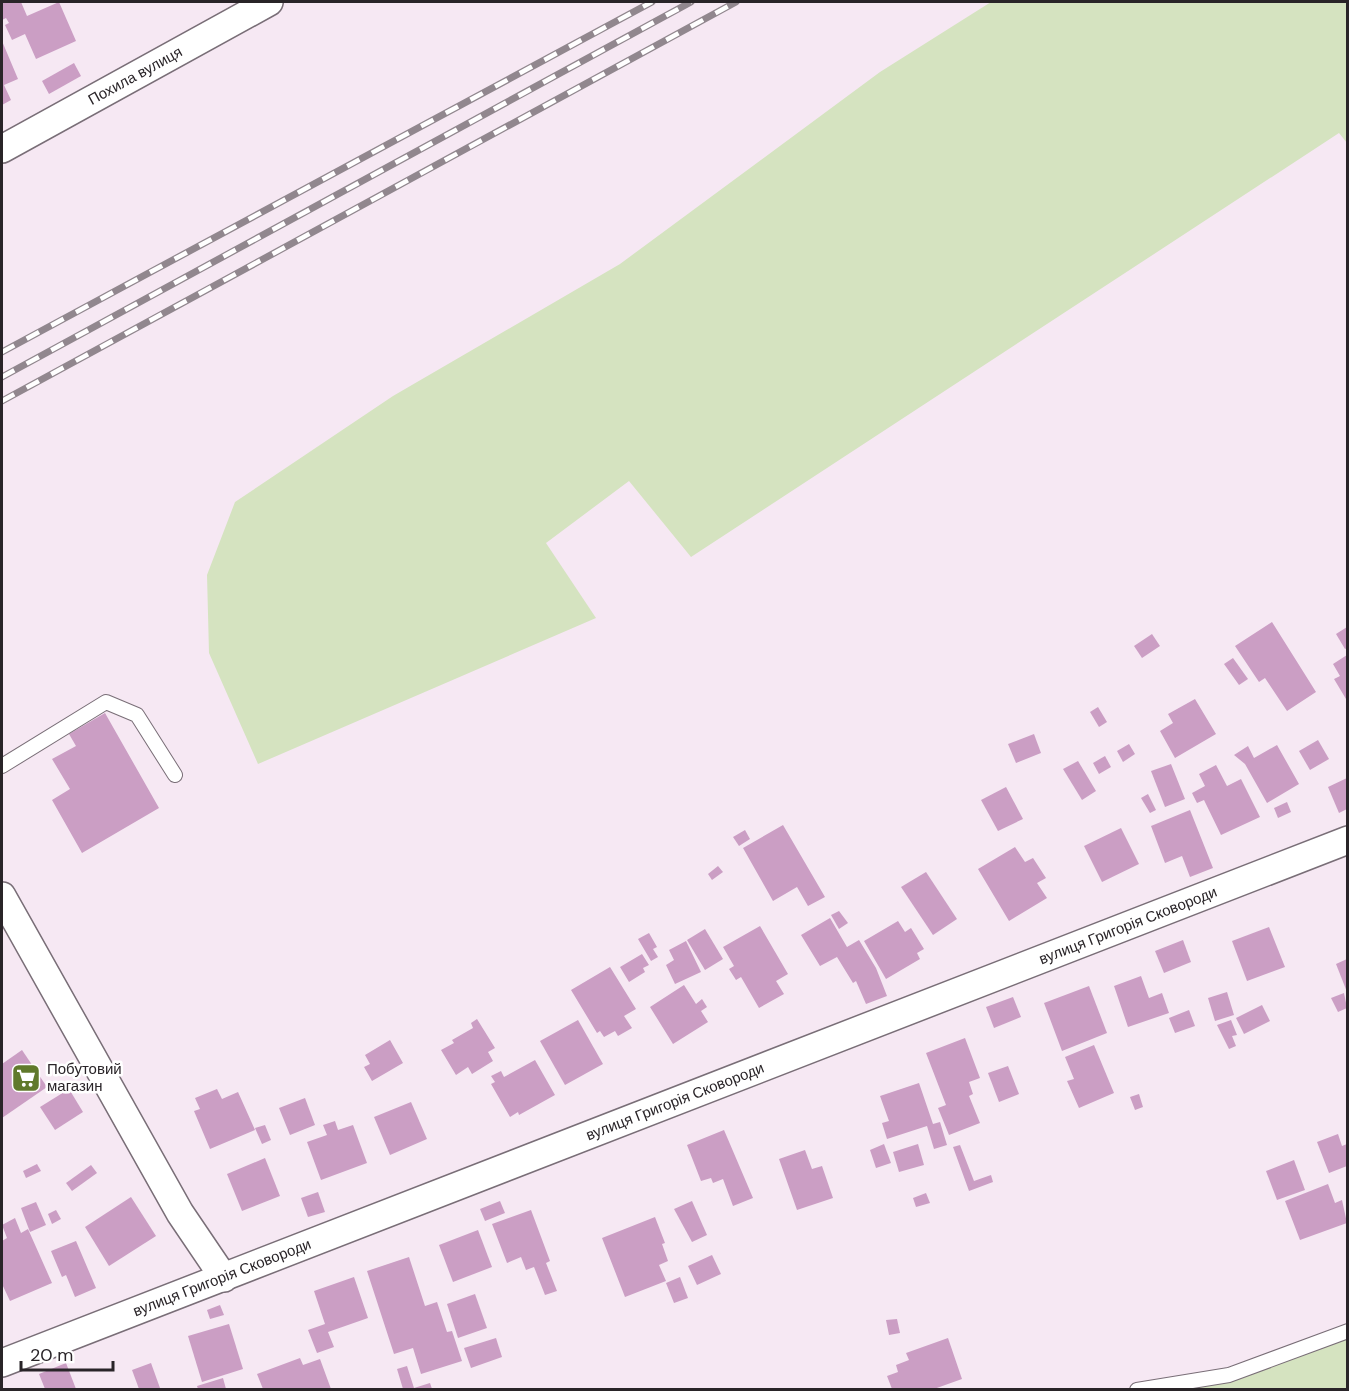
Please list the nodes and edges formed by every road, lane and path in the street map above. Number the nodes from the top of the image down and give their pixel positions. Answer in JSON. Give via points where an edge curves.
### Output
{"nodes":[{"id":1,"x":269,"y":2,"type":"edge"},
{"id":2,"x":2,"y":149,"type":"edge"},
{"id":3,"x":2,"y":766,"type":"edge"},
{"id":4,"x":175,"y":775,"type":"dead end"},
{"id":5,"x":1347,"y":840,"type":"edge"},
{"id":6,"x":2,"y":896,"type":"edge"},
{"id":7,"x":224,"y":1278,"type":"junction"},
{"id":8,"x":1347,"y":1331,"type":"edge"},
{"id":9,"x":2,"y":1363,"type":"edge"},
{"id":10,"x":1137,"y":1389,"type":"edge"}],
"edges":[{"from":1,"to":2,"type":"street","name":"Похила вулиця"},
{"from":3,"to":4,"type":"lane","via":[[106,702],[137,715]]},
{"from":5,"to":7,"type":"street","name":"вулиця Григорія Сковороди"},
{"from":6,"to":7,"type":"street","via":[[180,1213]]},
{"from":7,"to":9,"type":"street","name":"вулиця Григорія Сковороди"},
{"from":8,"to":10,"type":"lane","via":[[1229,1375]]}]}
